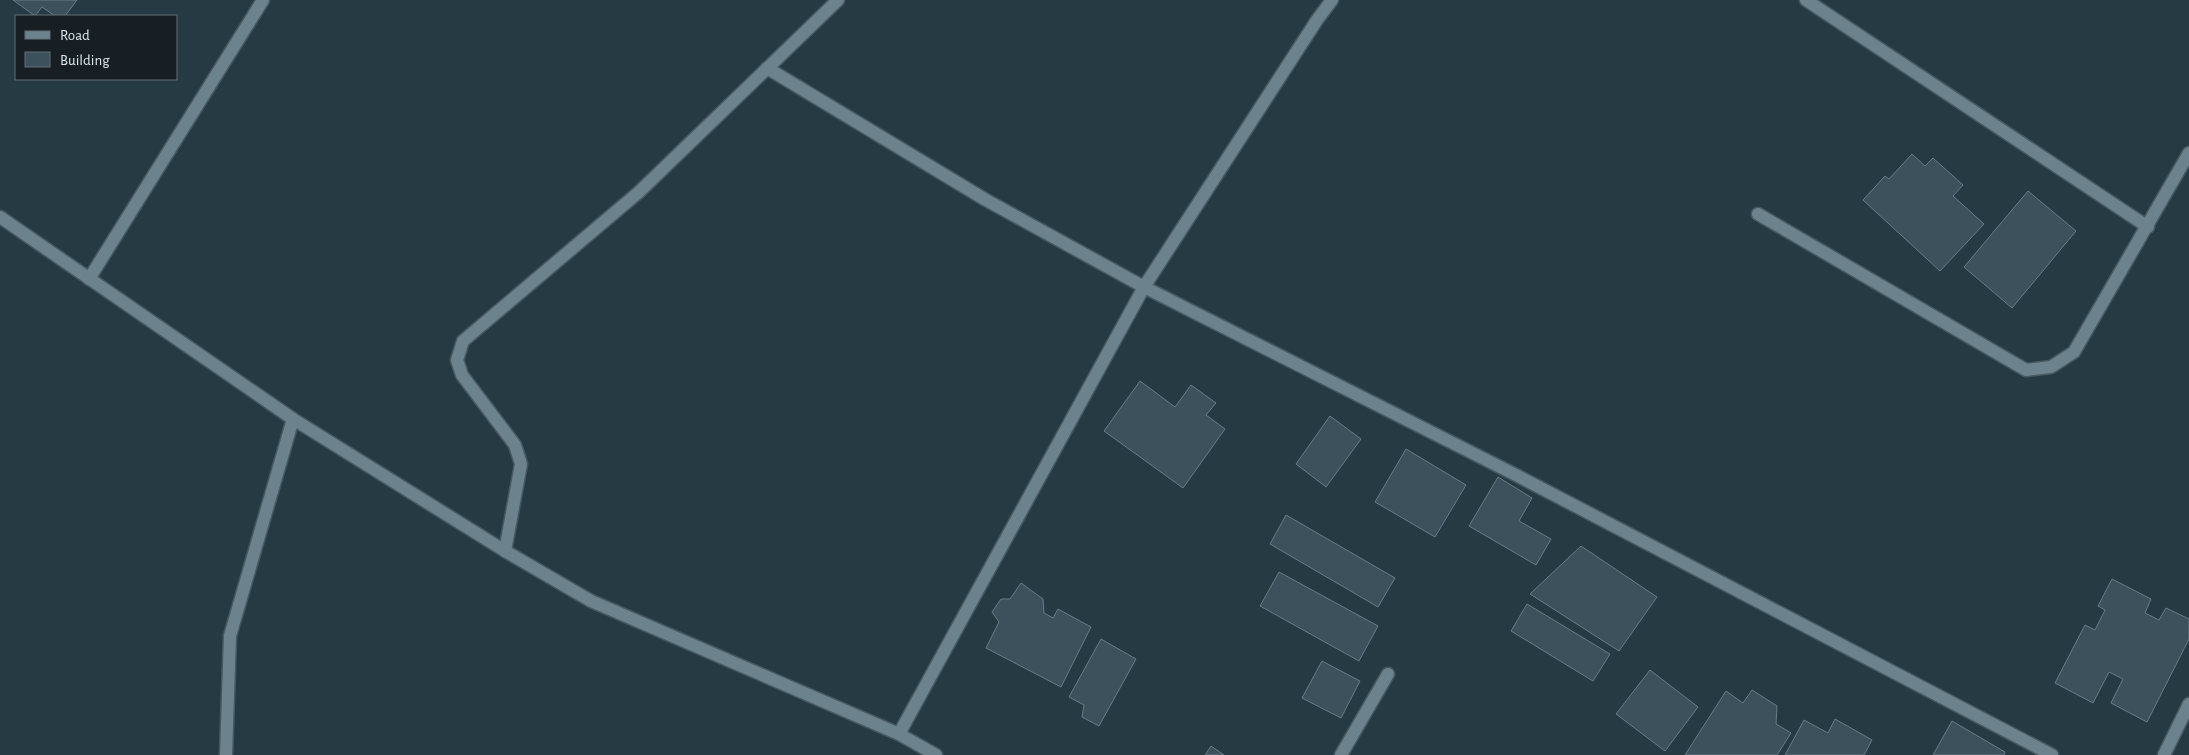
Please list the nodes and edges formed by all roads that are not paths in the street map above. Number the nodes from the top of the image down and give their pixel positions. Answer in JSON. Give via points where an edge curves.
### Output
{"nodes":[{"id":1,"x":263,"y":0,"type":"edge"},
{"id":2,"x":838,"y":0,"type":"edge"},
{"id":3,"x":1332,"y":0,"type":"edge"},
{"id":4,"x":1806,"y":0,"type":"edge"},
{"id":5,"x":767,"y":68,"type":"junction"},
{"id":6,"x":2189,"y":153,"type":"edge"},
{"id":7,"x":1758,"y":214,"type":"dead end"},
{"id":8,"x":0,"y":217,"type":"edge"},
{"id":9,"x":2148,"y":227,"type":"junction"},
{"id":10,"x":89,"y":278,"type":"junction"},
{"id":11,"x":1144,"y":287,"type":"junction"},
{"id":12,"x":293,"y":419,"type":"junction"},
{"id":13,"x":505,"y":551,"type":"junction"},
{"id":14,"x":1388,"y":674,"type":"dead end"},
{"id":15,"x":2189,"y":704,"type":"edge"},
{"id":16,"x":899,"y":734,"type":"junction"},
{"id":17,"x":226,"y":755,"type":"edge"},
{"id":18,"x":936,"y":755,"type":"edge"},
{"id":19,"x":1341,"y":755,"type":"edge"},
{"id":20,"x":2052,"y":755,"type":"edge"},
{"id":21,"x":2164,"y":755,"type":"edge"}],
"edges":[{"from":1,"to":10,"type":"street"},
{"from":2,"to":5,"type":"street"},
{"from":3,"to":11,"type":"street"},
{"from":4,"to":9,"type":"street"},
{"from":5,"to":11,"type":"street","via":[[986,200]]},
{"from":5,"to":13,"type":"street","via":[[639,192],[463,340],[457,360],[462,375],[515,445],[521,464]]},
{"from":6,"to":9,"type":"street"},
{"from":7,"to":9,"type":"street","via":[[2026,370],[2051,367],[2074,352]]},
{"from":8,"to":10,"type":"street"},
{"from":10,"to":12,"type":"street"},
{"from":11,"to":16,"type":"street"},
{"from":11,"to":20,"type":"street","via":[[1525,480]]},
{"from":12,"to":13,"type":"street"},
{"from":12,"to":17,"type":"street","via":[[230,636]]},
{"from":13,"to":16,"type":"street","via":[[591,602]]},
{"from":14,"to":19,"type":"street"},
{"from":15,"to":21,"type":"street"},
{"from":16,"to":18,"type":"street"}]}
